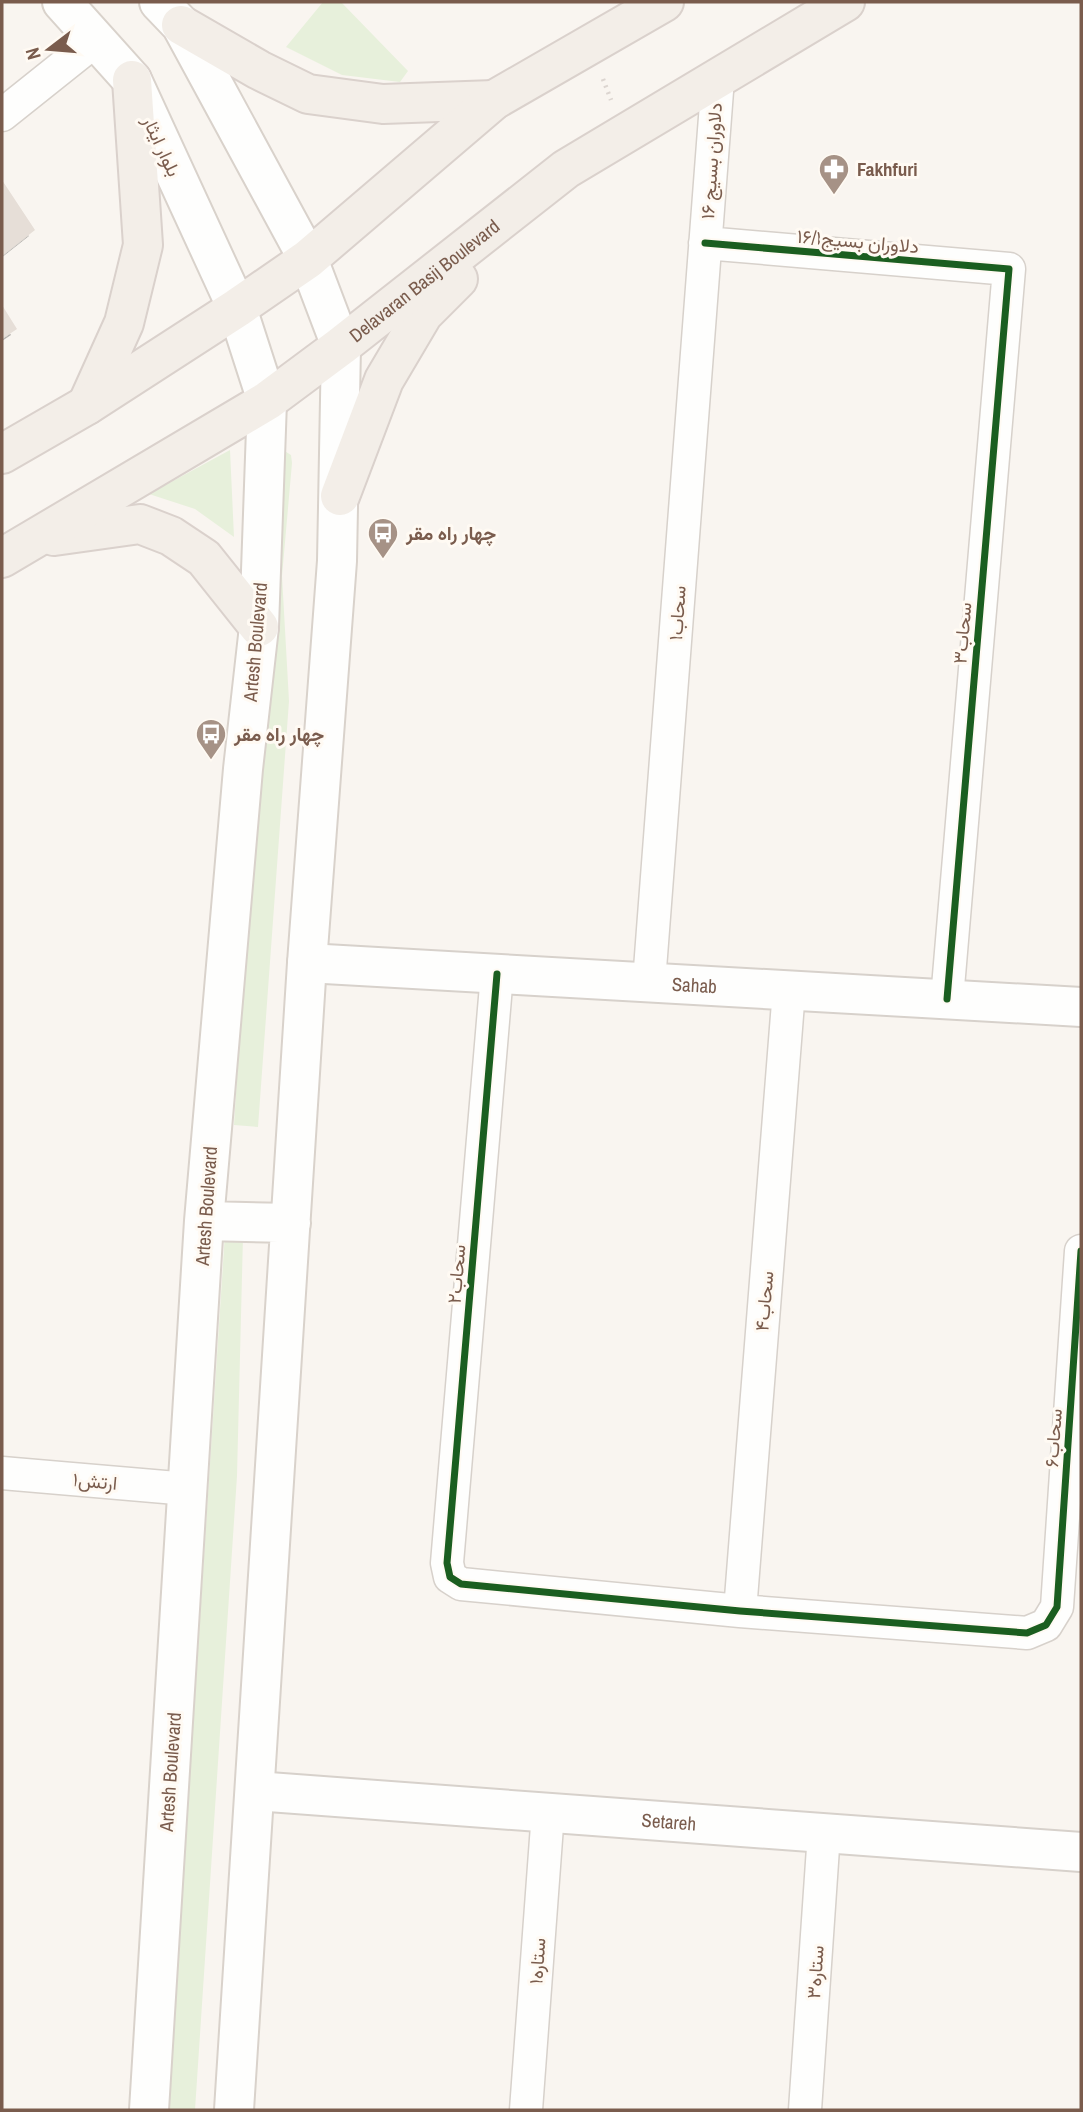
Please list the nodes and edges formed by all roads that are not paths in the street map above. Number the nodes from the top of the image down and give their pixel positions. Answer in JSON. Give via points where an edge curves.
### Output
{"nodes":[{"id":1,"x":62,"y":2,"type":"edge"},
{"id":2,"x":664,"y":2,"type":"edge"},
{"id":3,"x":845,"y":2,"type":"edge"},
{"id":4,"x":170,"y":14,"type":"edge"},
{"id":5,"x":96,"y":40,"type":"junction"},
{"id":6,"x":718,"y":78,"type":"junction"},
{"id":7,"x":132,"y":80,"type":"junction"},
{"id":8,"x":494,"y":100,"type":"junction"},
{"id":9,"x":2,"y":116,"type":"edge"},
{"id":10,"x":566,"y":169,"type":"junction"},
{"id":11,"x":705,"y":243,"type":"junction"},
{"id":12,"x":308,"y":259,"type":"junction"},
{"id":13,"x":1009,"y":269,"type":"joint"},
{"id":14,"x":237,"y":308,"type":"junction"},
{"id":15,"x":341,"y":346,"type":"junction"},
{"id":16,"x":267,"y":401,"type":"junction"},
{"id":17,"x":87,"y":405,"type":"junction"},
{"id":18,"x":2,"y":454,"type":"edge"},
{"id":19,"x":340,"y":496,"type":"junction"},
{"id":20,"x":34,"y":539,"type":"junction"},
{"id":21,"x":2,"y":558,"type":"edge"},
{"id":22,"x":259,"y":627,"type":"junction"},
{"id":23,"x":307,"y":963,"type":"junction"},
{"id":24,"x":497,"y":974,"type":"junction"},
{"id":25,"x":649,"y":982,"type":"junction"},
{"id":26,"x":789,"y":990,"type":"junction"},
{"id":27,"x":947,"y":999,"type":"junction"},
{"id":28,"x":1081,"y":1007,"type":"edge"},
{"id":29,"x":204,"y":1222,"type":"junction"},
{"id":30,"x":291,"y":1223,"type":"junction"},
{"id":31,"x":1081,"y":1251,"type":"edge"},
{"id":32,"x":2,"y":1473,"type":"edge"},
{"id":33,"x":188,"y":1489,"type":"junction"},
{"id":34,"x":740,"y":1611,"type":"junction"},
{"id":35,"x":255,"y":1791,"type":"junction"},
{"id":36,"x":548,"y":1812,"type":"junction"},
{"id":37,"x":824,"y":1833,"type":"junction"},
{"id":38,"x":1081,"y":1852,"type":"edge"},
{"id":39,"x":149,"y":2110,"type":"edge"},
{"id":40,"x":234,"y":2110,"type":"edge"},
{"id":41,"x":526,"y":2110,"type":"edge"},
{"id":42,"x":805,"y":2110,"type":"edge"}],
"edges":[{"from":1,"to":5,"type":"main road","name":"بلوار ایثار"},
{"from":2,"to":8,"type":"main road"},
{"from":3,"to":6,"type":"main road","name":"Delavaran Basij Boulevard"},
{"from":4,"to":8,"type":"main road","via":[[259,70],[308,94],[383,104]]},
{"from":4,"to":12,"type":"main road"},
{"from":5,"to":7,"type":"main road","name":"بلوار ایثار"},
{"from":5,"to":9,"type":"street"},
{"from":6,"to":10,"type":"main road","name":"Delavaran Basij Boulevard"},
{"from":6,"to":11,"type":"street","name":"دلاوران بسیج ۱۶"},
{"from":7,"to":14,"type":"main road","name":"بلوار ایثار"},
{"from":7,"to":17,"type":"main road","via":[[143,245],[124,323]]},
{"from":8,"to":12,"type":"main road"},
{"from":10,"to":15,"type":"main road","name":"Delavaran Basij Boulevard"},
{"from":10,"to":19,"type":"main road","via":[[423,314],[384,380]]},
{"from":11,"to":13,"type":"street","name":"دلاوران بسیج۱۶/۱"},
{"from":11,"to":25,"type":"street","name":"۱سحاب"},
{"from":12,"to":14,"type":"main road"},
{"from":12,"to":15,"type":"main road"},
{"from":13,"to":27,"type":"street","name":"۳سحاب"},
{"from":14,"to":16,"type":"main road","name":"Artesh Boulevard"},
{"from":14,"to":17,"type":"main road"},
{"from":15,"to":16,"type":"main road","name":"Delavaran Basij Boulevard"},
{"from":15,"to":19,"type":"main road"},
{"from":16,"to":20,"type":"main road","name":"Delavaran Basij Boulevard"},
{"from":16,"to":22,"type":"main road","name":"Artesh Boulevard"},
{"from":17,"to":18,"type":"main road"},
{"from":19,"to":23,"type":"main road"},
{"from":20,"to":21,"type":"main road","name":"Delavaran Basij Boulevard"},
{"from":20,"to":22,"type":"main road","via":[[140,524],[204,558]]},
{"from":22,"to":29,"type":"main road","name":"Artesh Boulevard"},
{"from":23,"to":24,"type":"main road","name":"Sahab"},
{"from":23,"to":30,"type":"main road"},
{"from":24,"to":25,"type":"main road","name":"Sahab"},
{"from":24,"to":34,"type":"street","name":"۲سحاب","via":[[448,1549],[450,1577],[461,1584]]},
{"from":25,"to":26,"type":"main road","name":"Sahab"},
{"from":26,"to":27,"type":"main road","name":"Sahab"},
{"from":26,"to":34,"type":"street","name":"۴سحاب"},
{"from":27,"to":28,"type":"main road","name":"Sahab"},
{"from":29,"to":30,"type":"main road"},
{"from":29,"to":33,"type":"main road","name":"Artesh Boulevard"},
{"from":30,"to":35,"type":"main road"},
{"from":31,"to":34,"type":"street","name":"۶سحاب","via":[[1057,1607],[1046,1625],[1027,1633]]},
{"from":32,"to":33,"type":"street","name":"ارتش۱"},
{"from":33,"to":39,"type":"main road","name":"Artesh Boulevard"},
{"from":35,"to":36,"type":"main road","name":"Setareh"},
{"from":35,"to":40,"type":"main road"},
{"from":36,"to":37,"type":"main road","name":"Setareh"},
{"from":36,"to":41,"type":"street","name":"۱ستاره"},
{"from":37,"to":38,"type":"main road","name":"Setareh"},
{"from":37,"to":42,"type":"street","name":"۳ستاره"}]}
